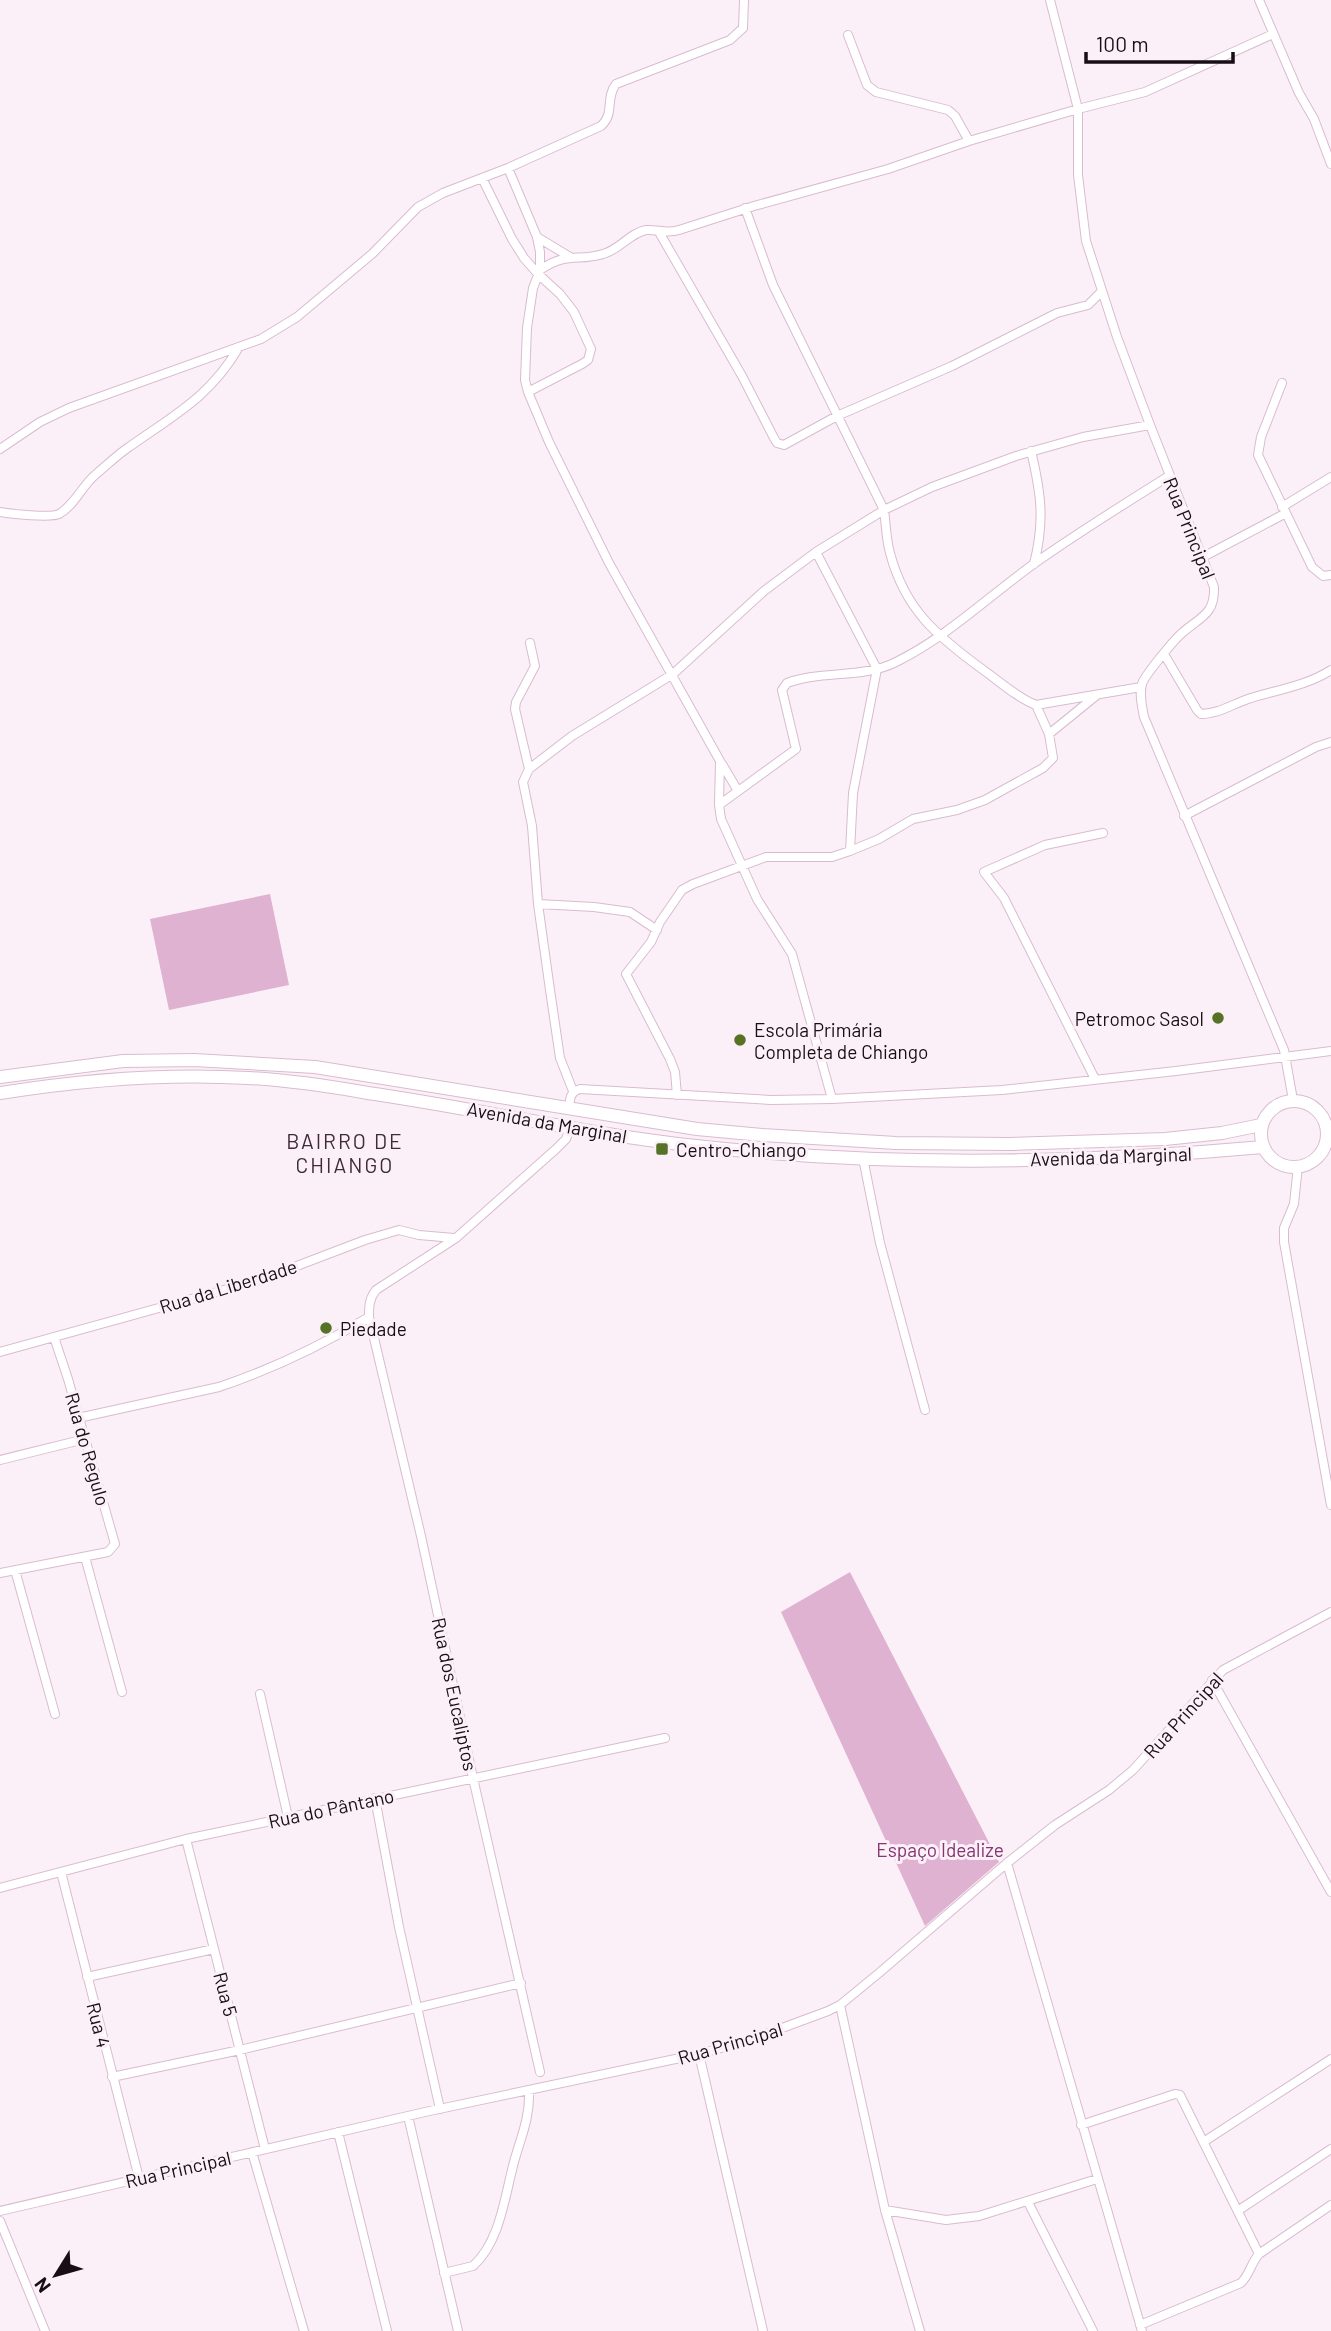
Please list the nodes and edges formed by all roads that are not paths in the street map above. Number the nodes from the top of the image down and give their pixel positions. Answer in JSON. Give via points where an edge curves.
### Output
{"nodes":[{"id":1,"x":744,"y":0,"type":"edge"},
{"id":2,"x":1050,"y":0,"type":"edge"},
{"id":3,"x":1259,"y":0,"type":"edge"},
{"id":4,"x":1273,"y":34,"type":"junction"},
{"id":5,"x":848,"y":35,"type":"dead end"},
{"id":6,"x":1078,"y":109,"type":"junction"},
{"id":7,"x":969,"y":141,"type":"junction"},
{"id":8,"x":1331,"y":164,"type":"edge"},
{"id":9,"x":508,"y":168,"type":"junction"},
{"id":10,"x":482,"y":178,"type":"junction"},
{"id":11,"x":745,"y":208,"type":"junction"},
{"id":12,"x":659,"y":232,"type":"junction"},
{"id":13,"x":537,"y":237,"type":"junction"},
{"id":14,"x":570,"y":257,"type":"junction"},
{"id":15,"x":539,"y":272,"type":"junction"},
{"id":16,"x":1102,"y":291,"type":"junction"},
{"id":17,"x":239,"y":347,"type":"junction"},
{"id":18,"x":1282,"y":383,"type":"dead end"},
{"id":19,"x":528,"y":392,"type":"junction"},
{"id":20,"x":837,"y":416,"type":"junction"},
{"id":21,"x":1150,"y":425,"type":"junction"},
{"id":22,"x":0,"y":449,"type":"edge"},
{"id":23,"x":1031,"y":451,"type":"junction"},
{"id":24,"x":1169,"y":476,"type":"junction"},
{"id":25,"x":1331,"y":477,"type":"edge"},
{"id":26,"x":884,"y":510,"type":"junction"},
{"id":27,"x":1284,"y":510,"type":"junction"},
{"id":28,"x":0,"y":512,"type":"edge"},
{"id":29,"x":817,"y":552,"type":"junction"},
{"id":30,"x":1203,"y":557,"type":"junction"},
{"id":31,"x":1034,"y":564,"type":"junction"},
{"id":32,"x":1331,"y":575,"type":"edge"},
{"id":33,"x":939,"y":636,"type":"junction"},
{"id":34,"x":530,"y":643,"type":"dead end"},
{"id":35,"x":1164,"y":654,"type":"junction"},
{"id":36,"x":877,"y":669,"type":"junction"},
{"id":37,"x":1331,"y":670,"type":"edge"},
{"id":38,"x":673,"y":674,"type":"junction"},
{"id":39,"x":1141,"y":687,"type":"junction"},
{"id":40,"x":1099,"y":693,"type":"junction"},
{"id":41,"x":1037,"y":705,"type":"junction"},
{"id":42,"x":1049,"y":734,"type":"junction"},
{"id":43,"x":1331,"y":742,"type":"edge"},
{"id":44,"x":720,"y":761,"type":"junction"},
{"id":45,"x":528,"y":769,"type":"junction"},
{"id":46,"x":738,"y":791,"type":"junction"},
{"id":47,"x":719,"y":805,"type":"junction"},
{"id":48,"x":1184,"y":816,"type":"junction"},
{"id":49,"x":1104,"y":833,"type":"dead end"},
{"id":50,"x":850,"y":851,"type":"junction"},
{"id":51,"x":742,"y":867,"type":"junction"},
{"id":52,"x":538,"y":904,"type":"junction"},
{"id":53,"x":657,"y":930,"type":"junction"},
{"id":54,"x":1331,"y":1051,"type":"edge"},
{"id":55,"x":1286,"y":1058,"type":"junction"},
{"id":56,"x":0,"y":1077,"type":"edge"},
{"id":57,"x":1095,"y":1079,"type":"junction"},
{"id":58,"x":573,"y":1091,"type":"junction"},
{"id":59,"x":0,"y":1093,"type":"edge"},
{"id":60,"x":677,"y":1094,"type":"junction"},
{"id":61,"x":832,"y":1099,"type":"junction"},
{"id":62,"x":1293,"y":1100,"type":"junction"},
{"id":63,"x":1314,"y":1108,"type":"junction"},
{"id":64,"x":569,"y":1110,"type":"junction"},
{"id":65,"x":1331,"y":1112,"type":"edge"},
{"id":66,"x":1261,"y":1125,"type":"junction"},
{"id":67,"x":570,"y":1128,"type":"junction"},
{"id":68,"x":1263,"y":1146,"type":"junction"},
{"id":69,"x":1327,"y":1147,"type":"edge"},
{"id":70,"x":863,"y":1158,"type":"junction"},
{"id":71,"x":1298,"y":1166,"type":"junction"},
{"id":72,"x":456,"y":1238,"type":"junction"},
{"id":73,"x":369,"y":1317,"type":"junction"},
{"id":74,"x":54,"y":1337,"type":"junction"},
{"id":75,"x":0,"y":1352,"type":"edge"},
{"id":76,"x":925,"y":1410,"type":"dead end"},
{"id":77,"x":78,"y":1418,"type":"junction"},
{"id":78,"x":85,"y":1439,"type":"junction"},
{"id":79,"x":0,"y":1460,"type":"edge"},
{"id":80,"x":1328,"y":1467,"type":"edge"},
{"id":81,"x":1331,"y":1505,"type":"edge"},
{"id":82,"x":85,"y":1557,"type":"junction"},
{"id":83,"x":15,"y":1570,"type":"junction"},
{"id":84,"x":0,"y":1573,"type":"edge"},
{"id":85,"x":1331,"y":1612,"type":"edge"},
{"id":86,"x":1212,"y":1680,"type":"junction"},
{"id":87,"x":122,"y":1692,"type":"dead end"},
{"id":88,"x":260,"y":1693,"type":"dead end"},
{"id":89,"x":55,"y":1714,"type":"dead end"},
{"id":90,"x":665,"y":1738,"type":"dead end"},
{"id":91,"x":473,"y":1778,"type":"junction"},
{"id":92,"x":375,"y":1798,"type":"junction"},
{"id":93,"x":288,"y":1817,"type":"junction"},
{"id":94,"x":186,"y":1839,"type":"junction"},
{"id":95,"x":1007,"y":1863,"type":"junction"},
{"id":96,"x":61,"y":1872,"type":"junction"},
{"id":97,"x":0,"y":1888,"type":"edge"},
{"id":98,"x":1331,"y":1892,"type":"edge"},
{"id":99,"x":214,"y":1949,"type":"junction"},
{"id":100,"x":87,"y":1977,"type":"junction"},
{"id":101,"x":521,"y":1983,"type":"junction"},
{"id":102,"x":840,"y":2004,"type":"junction"},
{"id":103,"x":418,"y":2008,"type":"junction"},
{"id":104,"x":240,"y":2050,"type":"junction"},
{"id":105,"x":699,"y":2054,"type":"junction"},
{"id":106,"x":1331,"y":2059,"type":"edge"},
{"id":107,"x":540,"y":2072,"type":"junction"},
{"id":108,"x":112,"y":2077,"type":"junction"},
{"id":109,"x":556,"y":2086,"type":"junction"},
{"id":110,"x":532,"y":2090,"type":"junction"},
{"id":111,"x":440,"y":2109,"type":"junction"},
{"id":112,"x":408,"y":2116,"type":"junction"},
{"id":113,"x":1082,"y":2125,"type":"junction"},
{"id":114,"x":338,"y":2132,"type":"junction"},
{"id":115,"x":1205,"y":2141,"type":"junction"},
{"id":116,"x":265,"y":2149,"type":"junction"},
{"id":117,"x":1331,"y":2149,"type":"edge"},
{"id":118,"x":251,"y":2152,"type":"junction"},
{"id":119,"x":139,"y":2179,"type":"junction"},
{"id":120,"x":1097,"y":2179,"type":"junction"},
{"id":121,"x":1028,"y":2202,"type":"junction"},
{"id":122,"x":1331,"y":2205,"type":"edge"},
{"id":123,"x":885,"y":2210,"type":"junction"},
{"id":124,"x":1239,"y":2210,"type":"junction"},
{"id":125,"x":0,"y":2211,"type":"edge"},
{"id":126,"x":0,"y":2221,"type":"edge"},
{"id":127,"x":1259,"y":2254,"type":"junction"},
{"id":128,"x":444,"y":2273,"type":"junction"},
{"id":129,"x":1141,"y":2328,"type":"edge"},
{"id":130,"x":45,"y":2331,"type":"edge"},
{"id":131,"x":304,"y":2331,"type":"edge"},
{"id":132,"x":387,"y":2331,"type":"edge"},
{"id":133,"x":456,"y":2331,"type":"edge"},
{"id":134,"x":761,"y":2331,"type":"edge"},
{"id":135,"x":920,"y":2331,"type":"edge"},
{"id":136,"x":1093,"y":2331,"type":"edge"}],
"edges":[{"from":1,"to":9,"type":"street","via":[[743,28],[730,40],[616,84],[607,121],[601,126]]},
{"from":2,"to":6,"type":"street","name":"Rua Principal"},
{"from":3,"to":4,"type":"street"},
{"from":4,"to":6,"type":"street","via":[[1144,92]]},
{"from":4,"to":8,"type":"street"},
{"from":5,"to":7,"type":"street","via":[[867,85],[887,96],[948,110]]},
{"from":6,"to":7,"type":"street"},
{"from":6,"to":16,"type":"street","name":"Rua Principal","via":[[1082,223]]},
{"from":7,"to":11,"type":"street","via":[[888,169]]},
{"from":9,"to":10,"type":"street"},
{"from":9,"to":13,"type":"street"},
{"from":10,"to":15,"type":"street","via":[[512,239]]},
{"from":10,"to":17,"type":"street","via":[[418,207],[372,254],[297,317],[261,340]]},
{"from":11,"to":12,"type":"street"},
{"from":11,"to":20,"type":"street","via":[[773,285]]},
{"from":12,"to":14,"type":"street","via":[[639,232],[604,254]]},
{"from":12,"to":20,"type":"street","via":[[777,443],[784,445]]},
{"from":13,"to":14,"type":"street"},
{"from":13,"to":15,"type":"street"},
{"from":14,"to":15,"type":"street"},
{"from":15,"to":19,"type":"street","via":[[527,328]]},
{"from":15,"to":19,"type":"street","via":[[568,303],[591,349],[588,360]]},
{"from":16,"to":20,"type":"street","via":[[1088,305],[1057,313]]},
{"from":16,"to":21,"type":"street","name":"Rua Principal"},
{"from":17,"to":22,"type":"street","via":[[69,408]]},
{"from":17,"to":28,"type":"street","via":[[202,396],[90,479],[62,513]]},
{"from":18,"to":27,"type":"street","via":[[1258,449]]},
{"from":19,"to":38,"type":"street","via":[[603,552]]},
{"from":20,"to":26,"type":"street"},
{"from":21,"to":23,"type":"street"},
{"from":21,"to":24,"type":"street","name":"Rua Principal"},
{"from":23,"to":26,"type":"street"},
{"from":23,"to":31,"type":"street","via":[[1042,512]]},
{"from":24,"to":30,"type":"street","name":"Rua Principal"},
{"from":24,"to":31,"type":"street"},
{"from":25,"to":27,"type":"street"},
{"from":26,"to":29,"type":"street"},
{"from":26,"to":33,"type":"street","via":[[893,564],[916,610]]},
{"from":27,"to":30,"type":"street"},
{"from":27,"to":32,"type":"street","via":[[1312,567],[1323,576]]},
{"from":29,"to":36,"type":"street"},
{"from":29,"to":38,"type":"street","via":[[764,591]]},
{"from":30,"to":35,"type":"street","name":"Rua Principal","via":[[1214,587],[1212,605]]},
{"from":31,"to":33,"type":"street"},
{"from":33,"to":36,"type":"street"},
{"from":33,"to":41,"type":"street"},
{"from":34,"to":45,"type":"street","via":[[535,666],[515,709]]},
{"from":35,"to":37,"type":"street","via":[[1201,714]]},
{"from":35,"to":39,"type":"street","name":"Rua Principal"},
{"from":36,"to":46,"type":"street","via":[[787,683],[782,690],[796,750]]},
{"from":36,"to":50,"type":"street","via":[[853,793]]},
{"from":38,"to":44,"type":"street"},
{"from":38,"to":45,"type":"street"},
{"from":39,"to":40,"type":"street"},
{"from":39,"to":48,"type":"street","via":[[1144,717]]},
{"from":40,"to":41,"type":"street"},
{"from":40,"to":42,"type":"street"},
{"from":41,"to":42,"type":"street"},
{"from":42,"to":50,"type":"street","via":[[1053,758],[1043,768],[985,800],[913,819]]},
{"from":43,"to":48,"type":"street"},
{"from":44,"to":46,"type":"street"},
{"from":44,"to":47,"type":"street"},
{"from":45,"to":52,"type":"street","via":[[523,782],[532,826]]},
{"from":46,"to":47,"type":"street"},
{"from":47,"to":51,"type":"street"},
{"from":48,"to":55,"type":"street"},
{"from":49,"to":57,"type":"street","via":[[1045,845],[984,872],[1004,898]]},
{"from":50,"to":51,"type":"street","via":[[832,857],[766,857]]},
{"from":51,"to":53,"type":"street","via":[[687,886]]},
{"from":51,"to":61,"type":"street","via":[[792,954]]},
{"from":52,"to":53,"type":"street","via":[[630,912]]},
{"from":52,"to":58,"type":"street","via":[[561,1058]]},
{"from":53,"to":60,"type":"street","via":[[626,974],[670,1059]]},
{"from":54,"to":55,"type":"street"},
{"from":55,"to":57,"type":"street"},
{"from":55,"to":62,"type":"street"},
{"from":56,"to":64,"type":"main road","name":"Avenida da Marginal","via":[[123,1061],[275,1064]]},
{"from":57,"to":61,"type":"street","via":[[1002,1090]]},
{"from":58,"to":60,"type":"street"},
{"from":58,"to":64,"type":"street"},
{"from":59,"to":67,"type":"main road","name":"Avenida da Marginal","via":[[176,1076],[247,1077],[450,1105]]},
{"from":60,"to":61,"type":"street"},
{"from":62,"to":63,"type":"main road"},
{"from":62,"to":66,"type":"main road","via":[[1273,1107]]},
{"from":63,"to":65,"type":"main road"},
{"from":63,"to":69,"type":"main road","via":[[1326,1127]]},
{"from":64,"to":66,"type":"main road","name":"Avenida da Marginal","via":[[697,1129],[897,1143],[1165,1139]]},
{"from":66,"to":68,"type":"main road"},
{"from":67,"to":70,"type":"main road","name":"Avenida da Marginal","via":[[697,1146]]},
{"from":67,"to":72,"type":"street","via":[[556,1149]]},
{"from":68,"to":70,"type":"main road","name":"Avenida da Marginal","via":[[1071,1160]]},
{"from":68,"to":71,"type":"main road","via":[[1274,1160]]},
{"from":69,"to":71,"type":"main road","via":[[1308,1164]]},
{"from":70,"to":76,"type":"street","via":[[880,1243]]},
{"from":71,"to":80,"type":"street","via":[[1284,1242]]},
{"from":72,"to":73,"type":"street","via":[[376,1290]]},
{"from":72,"to":74,"type":"street","name":"Rua da Liberdade","via":[[399,1230],[260,1280]]},
{"from":73,"to":77,"type":"street","via":[[219,1387]]},
{"from":73,"to":91,"type":"street","name":"Rua dos Eucaliptos"},
{"from":74,"to":75,"type":"street","name":"Rua da Liberdade"},
{"from":74,"to":77,"type":"street","name":"Rua do Regulo"},
{"from":77,"to":78,"type":"street","name":"Rua do Regulo"},
{"from":78,"to":79,"type":"street"},
{"from":78,"to":82,"type":"street","name":"Rua do Regulo","via":[[115,1545]]},
{"from":80,"to":81,"type":"street"},
{"from":82,"to":83,"type":"street"},
{"from":82,"to":87,"type":"street"},
{"from":83,"to":84,"type":"street"},
{"from":83,"to":89,"type":"street"},
{"from":85,"to":86,"type":"street","name":"Rua Principal","via":[[1234,1662]]},
{"from":86,"to":95,"type":"street","name":"Rua Principal","via":[[1133,1770]]},
{"from":86,"to":98,"type":"street"},
{"from":88,"to":93,"type":"street"},
{"from":90,"to":91,"type":"street","name":"Rua do Pântano"},
{"from":91,"to":92,"type":"street","name":"Rua do Pântano"},
{"from":91,"to":101,"type":"street","name":"Rua dos Eucaliptos"},
{"from":92,"to":93,"type":"street","name":"Rua do Pântano"},
{"from":92,"to":103,"type":"street"},
{"from":93,"to":94,"type":"street","name":"Rua do Pântano"},
{"from":94,"to":96,"type":"street","name":"Rua do Pântano"},
{"from":94,"to":99,"type":"street","name":"Rua 5"},
{"from":95,"to":102,"type":"street","name":"Rua Principal"},
{"from":95,"to":113,"type":"street"},
{"from":96,"to":97,"type":"street","name":"Rua do Pântano"},
{"from":96,"to":100,"type":"street","name":"Rua 4"},
{"from":99,"to":100,"type":"street"},
{"from":99,"to":104,"type":"street","name":"Rua 5"},
{"from":100,"to":108,"type":"street","name":"Rua 4"},
{"from":101,"to":103,"type":"street"},
{"from":101,"to":107,"type":"street","name":"Rua dos Eucaliptos"},
{"from":102,"to":105,"type":"street","name":"Rua Principal","via":[[747,2041]]},
{"from":102,"to":123,"type":"street"},
{"from":103,"to":104,"type":"street"},
{"from":103,"to":111,"type":"street"},
{"from":104,"to":108,"type":"street"},
{"from":104,"to":116,"type":"street","name":"Rua 5"},
{"from":105,"to":109,"type":"street","name":"Rua Principal"},
{"from":105,"to":134,"type":"street"},
{"from":106,"to":115,"type":"street"},
{"from":107,"to":109,"type":"street"},
{"from":107,"to":110,"type":"street"},
{"from":108,"to":119,"type":"street","name":"Rua 4"},
{"from":109,"to":110,"type":"street","name":"Rua Principal"},
{"from":110,"to":111,"type":"street","name":"Rua Principal"},
{"from":110,"to":128,"type":"street","via":[[525,2129],[486,2250],[473,2266]]},
{"from":111,"to":112,"type":"street","name":"Rua Principal"},
{"from":112,"to":114,"type":"street","name":"Rua Principal"},
{"from":112,"to":128,"type":"street"},
{"from":113,"to":115,"type":"street","via":[[1177,2094]]},
{"from":113,"to":120,"type":"street"},
{"from":114,"to":116,"type":"street","name":"Rua Principal"},
{"from":114,"to":132,"type":"street"},
{"from":115,"to":124,"type":"street"},
{"from":116,"to":118,"type":"street","name":"Rua Principal"},
{"from":117,"to":124,"type":"street"},
{"from":118,"to":119,"type":"street","name":"Rua Principal"},
{"from":118,"to":131,"type":"street"},
{"from":119,"to":125,"type":"street","name":"Rua Principal"},
{"from":120,"to":121,"type":"street"},
{"from":120,"to":129,"type":"street"},
{"from":121,"to":123,"type":"street","via":[[979,2217],[946,2220]]},
{"from":121,"to":136,"type":"street"},
{"from":122,"to":127,"type":"street"},
{"from":123,"to":135,"type":"street"},
{"from":124,"to":127,"type":"street"},
{"from":126,"to":130,"type":"street"},
{"from":127,"to":129,"type":"street","via":[[1241,2283]]},
{"from":128,"to":133,"type":"street"}]}
